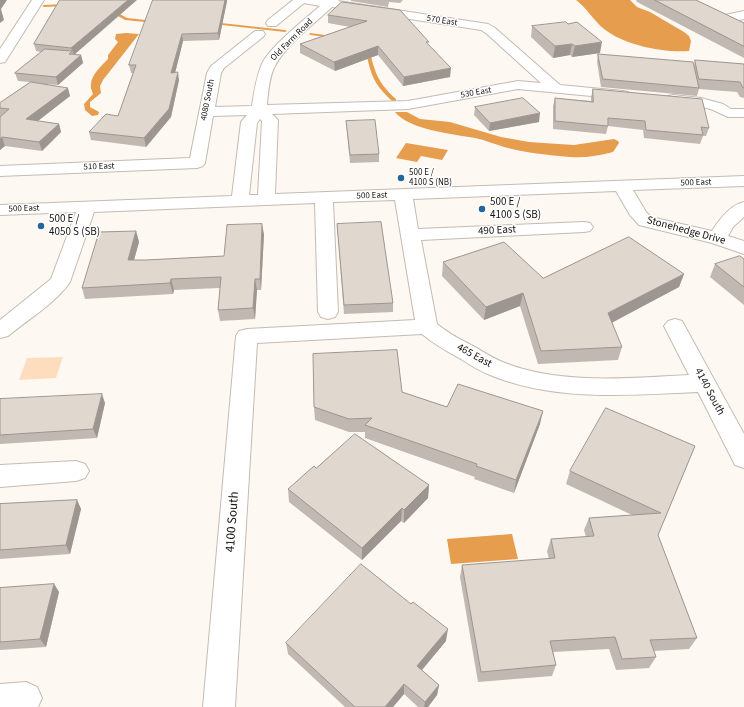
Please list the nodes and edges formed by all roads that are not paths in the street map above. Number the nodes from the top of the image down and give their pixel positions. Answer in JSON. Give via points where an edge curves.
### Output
{"nodes":[{"id":1,"x":38,"y":0,"type":"edge"},
{"id":2,"x":300,"y":0,"type":"edge"},
{"id":3,"x":306,"y":0,"type":"edge"},
{"id":4,"x":332,"y":2,"type":"edge"},
{"id":5,"x":711,"y":13,"type":"edge"},
{"id":6,"x":744,"y":15,"type":"edge"},
{"id":7,"x":724,"y":19,"type":"junction"},
{"id":8,"x":272,"y":23,"type":"dead end"},
{"id":9,"x":742,"y":28,"type":"edge"},
{"id":10,"x":259,"y":34,"type":"dead end"},
{"id":11,"x":0,"y":59,"type":"edge"},
{"id":12,"x":555,"y":88,"type":"junction"},
{"id":13,"x":637,"y":96,"type":"edge"},
{"id":14,"x":658,"y":98,"type":"edge"},
{"id":15,"x":259,"y":110,"type":"junction"},
{"id":16,"x":206,"y":112,"type":"junction"},
{"id":17,"x":744,"y":113,"type":"edge"},
{"id":18,"x":197,"y":163,"type":"joint"},
{"id":19,"x":0,"y":171,"type":"edge"},
{"id":20,"x":744,"y":181,"type":"edge"},
{"id":21,"x":622,"y":186,"type":"junction"},
{"id":22,"x":403,"y":195,"type":"junction"},
{"id":23,"x":324,"y":197,"type":"junction"},
{"id":24,"x":266,"y":200,"type":"junction"},
{"id":25,"x":240,"y":201,"type":"junction"},
{"id":26,"x":87,"y":207,"type":"junction"},
{"id":27,"x":744,"y":207,"type":"edge"},
{"id":28,"x":0,"y":210,"type":"edge"},
{"id":29,"x":584,"y":227,"type":"dead end"},
{"id":30,"x":410,"y":235,"type":"junction"},
{"id":31,"x":717,"y":238,"type":"junction"},
{"id":32,"x":744,"y":248,"type":"edge"},
{"id":33,"x":328,"y":312,"type":"dead end"},
{"id":34,"x":675,"y":326,"type":"dead end"},
{"id":35,"x":426,"y":328,"type":"junction"},
{"id":36,"x":0,"y":331,"type":"edge"},
{"id":37,"x":705,"y":383,"type":"junction"},
{"id":38,"x":744,"y":458,"type":"edge"},
{"id":39,"x":76,"y":471,"type":"dead end"},
{"id":40,"x":0,"y":476,"type":"edge"},
{"id":41,"x":218,"y":707,"type":"edge"}],
"edges":[{"from":1,"to":11,"type":"street"},
{"from":2,"to":8,"type":"street"},
{"from":3,"to":4,"type":"street","name":"570 East"},
{"from":4,"to":12,"type":"street","name":"570 East","via":[[484,27]]},
{"from":4,"to":15,"type":"street","name":"Old Farm Road","via":[[285,44],[268,65]]},
{"from":5,"to":7,"type":"street"},
{"from":6,"to":7,"type":"street"},
{"from":7,"to":9,"type":"street"},
{"from":10,"to":16,"type":"street","name":"4080 South","via":[[218,66],[214,73]]},
{"from":12,"to":13,"type":"street","name":"530 East"},
{"from":12,"to":15,"type":"street","name":"530 East","via":[[518,86],[408,105]]},
{"from":14,"to":17,"type":"street","via":[[701,102],[728,113]]},
{"from":15,"to":16,"type":"street","name":"530 East"},
{"from":15,"to":24,"type":"street","via":[[270,120]]},
{"from":15,"to":25,"type":"street","name":"Old Farm Road","via":[[249,122]]},
{"from":16,"to":18,"type":"street","name":"4080 South"},
{"from":18,"to":19,"type":"street","name":"510 East"},
{"from":20,"to":21,"type":"street","name":"500 East"},
{"from":21,"to":22,"type":"street","name":"500 East"},
{"from":21,"to":31,"type":"street","name":"Stonehedge Drive","via":[[639,216],[645,221]]},
{"from":22,"to":23,"type":"street","name":"500 East"},
{"from":22,"to":30,"type":"street"},
{"from":23,"to":24,"type":"street","name":"500 East"},
{"from":23,"to":33,"type":"street"},
{"from":24,"to":25,"type":"street","name":"500 East"},
{"from":25,"to":26,"type":"street","name":"500 East"},
{"from":26,"to":28,"type":"street","name":"500 East"},
{"from":26,"to":36,"type":"street","via":[[60,282]]},
{"from":27,"to":31,"type":"street","via":[[726,224]]},
{"from":29,"to":30,"type":"street","name":"490 East"},
{"from":30,"to":35,"type":"street"},
{"from":31,"to":32,"type":"street","name":"Stonehedge Drive"},
{"from":34,"to":37,"type":"street","name":"4140 South"},
{"from":35,"to":37,"type":"street","name":"465 East","via":[[504,372],[525,378],[571,385],[618,387]]},
{"from":35,"to":41,"type":"street","name":"4100 South","via":[[247,336]]},
{"from":37,"to":38,"type":"street","name":"4140 South"},
{"from":39,"to":40,"type":"street"}]}
